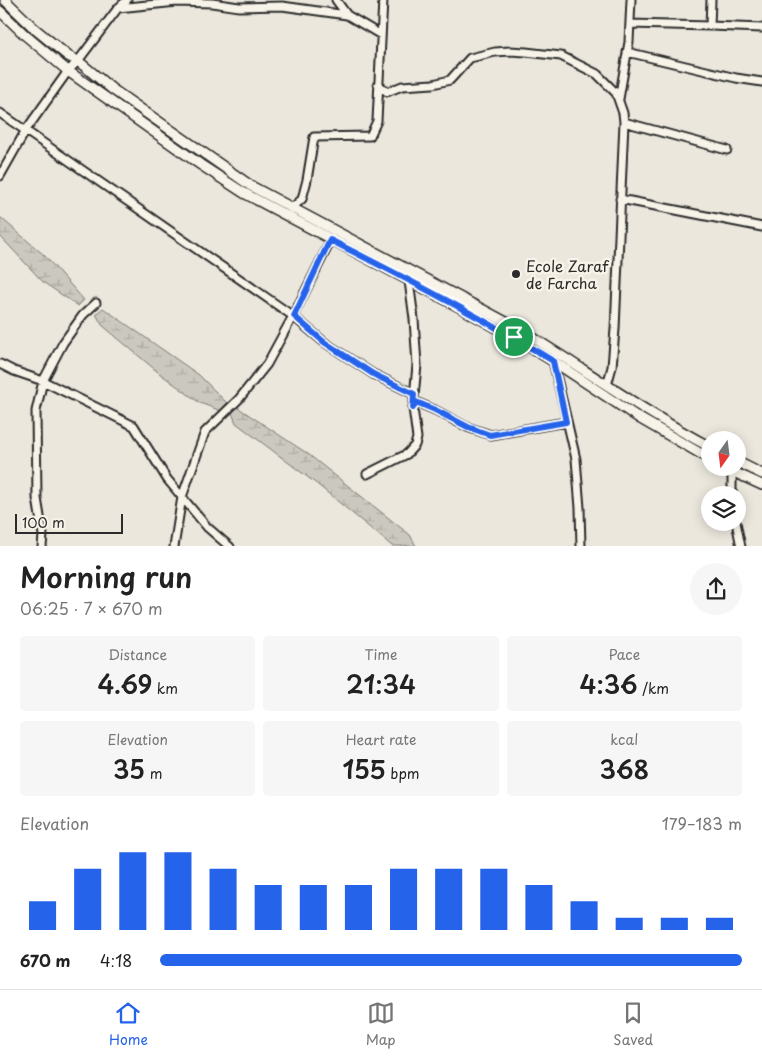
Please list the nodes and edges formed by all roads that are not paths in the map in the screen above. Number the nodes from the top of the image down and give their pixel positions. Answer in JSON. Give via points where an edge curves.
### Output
{"nodes":[{"id":1,"x":5,"y":0,"type":"edge"},
{"id":2,"x":127,"y":0,"type":"edge"},
{"id":3,"x":336,"y":0,"type":"edge"},
{"id":4,"x":383,"y":0,"type":"edge"},
{"id":5,"x":631,"y":0,"type":"edge"},
{"id":6,"x":711,"y":0,"type":"edge"},
{"id":7,"x":118,"y":8,"type":"junction"},
{"id":8,"x":0,"y":11,"type":"edge"},
{"id":9,"x":347,"y":15,"type":"junction"},
{"id":10,"x":630,"y":24,"type":"junction"},
{"id":11,"x":710,"y":26,"type":"junction"},
{"id":12,"x":762,"y":28,"type":"edge"},
{"id":13,"x":381,"y":35,"type":"junction"},
{"id":14,"x":627,"y":52,"type":"junction"},
{"id":15,"x":78,"y":61,"type":"junction"},
{"id":16,"x":68,"y":71,"type":"junction"},
{"id":17,"x":762,"y":82,"type":"edge"},
{"id":18,"x":378,"y":84,"type":"junction"},
{"id":19,"x":619,"y":100,"type":"junction"},
{"id":20,"x":0,"y":113,"type":"edge"},
{"id":21,"x":624,"y":122,"type":"junction"},
{"id":22,"x":26,"y":130,"type":"junction"},
{"id":23,"x":727,"y":150,"type":"dead end"},
{"id":24,"x":0,"y":176,"type":"edge"},
{"id":25,"x":620,"y":199,"type":"junction"},
{"id":26,"x":291,"y":209,"type":"junction"},
{"id":27,"x":762,"y":227,"type":"edge"},
{"id":28,"x":330,"y":240,"type":"junction"},
{"id":29,"x":409,"y":281,"type":"junction"},
{"id":30,"x":96,"y":302,"type":"dead end"},
{"id":31,"x":294,"y":316,"type":"junction"},
{"id":32,"x":519,"y":329,"type":"junction"},
{"id":33,"x":514,"y":337,"type":"junction"},
{"id":34,"x":553,"y":361,"type":"junction"},
{"id":35,"x":0,"y":364,"type":"edge"},
{"id":36,"x":43,"y":381,"type":"junction"},
{"id":37,"x":607,"y":384,"type":"junction"},
{"id":38,"x":414,"y":394,"type":"junction"},
{"id":39,"x":413,"y":408,"type":"junction"},
{"id":40,"x":566,"y":422,"type":"junction"},
{"id":41,"x":701,"y":442,"type":"edge"},
{"id":42,"x":701,"y":454,"type":"edge"},
{"id":43,"x":746,"y":466,"type":"edge"},
{"id":44,"x":367,"y":474,"type":"dead end"},
{"id":45,"x":762,"y":474,"type":"edge"},
{"id":46,"x":742,"y":476,"type":"edge"},
{"id":47,"x":762,"y":485,"type":"edge"},
{"id":48,"x":182,"y":498,"type":"junction"},
{"id":49,"x":738,"y":531,"type":"edge"},
{"id":50,"x":42,"y":546,"type":"edge"},
{"id":51,"x":174,"y":546,"type":"edge"},
{"id":52,"x":230,"y":546,"type":"edge"},
{"id":53,"x":581,"y":546,"type":"edge"},
{"id":54,"x":741,"y":546,"type":"edge"}],
"edges":[{"from":1,"to":15,"type":"street","via":[[35,29]]},
{"from":2,"to":7,"type":"street"},
{"from":3,"to":9,"type":"street"},
{"from":4,"to":13,"type":"street"},
{"from":5,"to":10,"type":"street"},
{"from":6,"to":11,"type":"street"},
{"from":7,"to":9,"type":"street","via":[[176,2],[212,3],[239,7],[282,6]]},
{"from":7,"to":15,"type":"street"},
{"from":8,"to":16,"type":"street"},
{"from":9,"to":13,"type":"street"},
{"from":10,"to":11,"type":"street"},
{"from":10,"to":14,"type":"street"},
{"from":11,"to":12,"type":"street"},
{"from":13,"to":18,"type":"street"},
{"from":14,"to":17,"type":"street"},
{"from":14,"to":19,"type":"street"},
{"from":15,"to":16,"type":"street"},
{"from":15,"to":26,"type":"street","via":[[112,89],[250,186]]},
{"from":16,"to":22,"type":"street"},
{"from":16,"to":28,"type":"street","via":[[244,193]]},
{"from":18,"to":19,"type":"street","via":[[387,92],[402,86],[450,80],[470,58],[510,50],[561,56],[597,74]]},
{"from":18,"to":26,"type":"street","via":[[377,122],[370,136],[314,137],[302,199]]},
{"from":19,"to":21,"type":"street"},
{"from":20,"to":22,"type":"street"},
{"from":21,"to":23,"type":"street"},
{"from":21,"to":25,"type":"street"},
{"from":22,"to":24,"type":"street"},
{"from":22,"to":31,"type":"street"},
{"from":25,"to":27,"type":"street"},
{"from":25,"to":37,"type":"street","via":[[615,329],[612,367]]},
{"from":26,"to":32,"type":"street"},
{"from":28,"to":29,"type":"street"},
{"from":28,"to":31,"type":"street"},
{"from":29,"to":33,"type":"street"},
{"from":29,"to":38,"type":"street","via":[[417,365]]},
{"from":30,"to":36,"type":"street","via":[[63,343]]},
{"from":31,"to":38,"type":"street","via":[[324,342],[373,374]]},
{"from":31,"to":48,"type":"street","via":[[267,364],[205,432]]},
{"from":32,"to":33,"type":"street"},
{"from":32,"to":37,"type":"street"},
{"from":33,"to":34,"type":"street"},
{"from":34,"to":40,"type":"street"},
{"from":34,"to":42,"type":"street","via":[[639,418]]},
{"from":35,"to":36,"type":"street"},
{"from":36,"to":48,"type":"street","via":[[134,426]]},
{"from":36,"to":50,"type":"street","via":[[36,411],[37,498]]},
{"from":37,"to":41,"type":"street"},
{"from":38,"to":39,"type":"street"},
{"from":39,"to":40,"type":"street","via":[[416,402],[490,435]]},
{"from":39,"to":44,"type":"street","via":[[415,445],[407,454]]},
{"from":40,"to":53,"type":"street","via":[[576,459]]},
{"from":43,"to":45,"type":"street"},
{"from":46,"to":47,"type":"street"},
{"from":48,"to":51,"type":"street"},
{"from":48,"to":52,"type":"street","via":[[207,527]]},
{"from":49,"to":54,"type":"street"}]}
